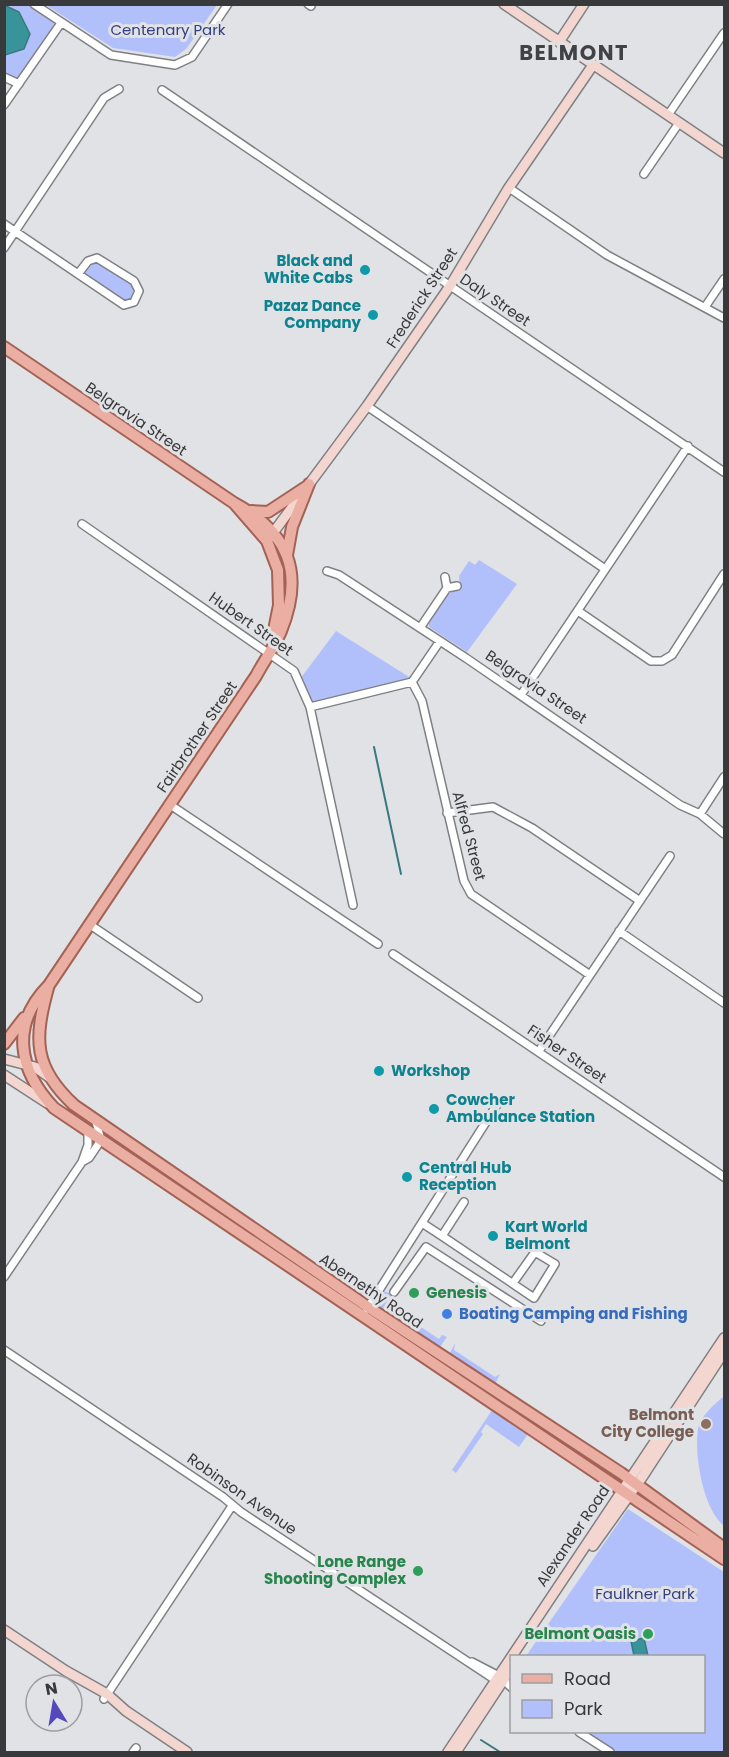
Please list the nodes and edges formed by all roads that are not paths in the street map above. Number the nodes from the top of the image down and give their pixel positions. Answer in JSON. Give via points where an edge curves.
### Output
{"nodes":[{"id":1,"x":34,"y":4,"type":"edge"},
{"id":2,"x":228,"y":4,"type":"edge"},
{"id":3,"x":504,"y":4,"type":"edge"},
{"id":4,"x":584,"y":4,"type":"edge"},
{"id":5,"x":61,"y":23,"type":"junction"},
{"id":6,"x":724,"y":33,"type":"edge"},
{"id":7,"x":559,"y":42,"type":"junction"},
{"id":8,"x":593,"y":65,"type":"junction"},
{"id":9,"x":4,"y":77,"type":"edge"},
{"id":10,"x":19,"y":84,"type":"junction"},
{"id":11,"x":119,"y":89,"type":"dead end"},
{"id":12,"x":162,"y":90,"type":"dead end"},
{"id":13,"x":4,"y":105,"type":"edge"},
{"id":14,"x":668,"y":115,"type":"junction"},
{"id":15,"x":679,"y":123,"type":"junction"},
{"id":16,"x":724,"y":153,"type":"edge"},
{"id":17,"x":644,"y":174,"type":"dead end"},
{"id":18,"x":509,"y":188,"type":"junction"},
{"id":19,"x":4,"y":224,"type":"edge"},
{"id":20,"x":15,"y":231,"type":"junction"},
{"id":21,"x":4,"y":248,"type":"edge"},
{"id":22,"x":78,"y":274,"type":"junction"},
{"id":23,"x":724,"y":279,"type":"edge"},
{"id":24,"x":450,"y":286,"type":"junction"},
{"id":25,"x":705,"y":307,"type":"junction"},
{"id":26,"x":724,"y":318,"type":"edge"},
{"id":27,"x":4,"y":347,"type":"edge"},
{"id":28,"x":367,"y":406,"type":"junction"},
{"id":29,"x":688,"y":446,"type":"junction"},
{"id":30,"x":724,"y":472,"type":"edge"},
{"id":31,"x":308,"y":486,"type":"junction"},
{"id":32,"x":234,"y":503,"type":"junction"},
{"id":33,"x":248,"y":510,"type":"junction"},
{"id":34,"x":82,"y":524,"type":"dead end"},
{"id":35,"x":274,"y":531,"type":"junction"},
{"id":36,"x":267,"y":541,"type":"junction"},
{"id":37,"x":287,"y":556,"type":"junction"},
{"id":38,"x":605,"y":569,"type":"junction"},
{"id":39,"x":327,"y":571,"type":"dead end"},
{"id":40,"x":724,"y":574,"type":"edge"},
{"id":41,"x":445,"y":577,"type":"dead end"},
{"id":42,"x":457,"y":586,"type":"dead end"},
{"id":43,"x":447,"y":588,"type":"junction"},
{"id":44,"x":578,"y":611,"type":"junction"},
{"id":45,"x":420,"y":628,"type":"junction"},
{"id":46,"x":440,"y":641,"type":"junction"},
{"id":47,"x":269,"y":652,"type":"junction"},
{"id":48,"x":412,"y":682,"type":"junction"},
{"id":49,"x":521,"y":695,"type":"junction"},
{"id":50,"x":310,"y":707,"type":"junction"},
{"id":51,"x":724,"y":777,"type":"edge"},
{"id":52,"x":170,"y":804,"type":"junction"},
{"id":53,"x":447,"y":813,"type":"junction"},
{"id":54,"x":699,"y":814,"type":"junction"},
{"id":55,"x":724,"y":834,"type":"edge"},
{"id":56,"x":670,"y":856,"type":"dead end"},
{"id":57,"x":639,"y":901,"type":"junction"},
{"id":58,"x":353,"y":905,"type":"dead end"},
{"id":59,"x":89,"y":924,"type":"junction"},
{"id":60,"x":619,"y":931,"type":"junction"},
{"id":61,"x":378,"y":944,"type":"dead end"},
{"id":62,"x":393,"y":954,"type":"dead end"},
{"id":63,"x":590,"y":975,"type":"junction"},
{"id":64,"x":49,"y":985,"type":"junction"},
{"id":65,"x":198,"y":999,"type":"dead end"},
{"id":66,"x":724,"y":1003,"type":"edge"},
{"id":67,"x":29,"y":1010,"type":"junction"},
{"id":68,"x":4,"y":1044,"type":"edge"},
{"id":69,"x":539,"y":1051,"type":"junction"},
{"id":70,"x":4,"y":1059,"type":"edge"},
{"id":71,"x":27,"y":1064,"type":"junction"},
{"id":72,"x":4,"y":1075,"type":"edge"},
{"id":73,"x":49,"y":1077,"type":"junction"},
{"id":74,"x":500,"y":1100,"type":"dead end"},
{"id":75,"x":54,"y":1108,"type":"junction"},
{"id":76,"x":95,"y":1119,"type":"junction"},
{"id":77,"x":88,"y":1131,"type":"junction"},
{"id":78,"x":101,"y":1140,"type":"junction"},
{"id":79,"x":82,"y":1162,"type":"junction"},
{"id":80,"x":724,"y":1177,"type":"edge"},
{"id":81,"x":464,"y":1202,"type":"dead end"},
{"id":82,"x":422,"y":1223,"type":"junction"},
{"id":83,"x":442,"y":1236,"type":"junction"},
{"id":84,"x":412,"y":1238,"type":"junction"},
{"id":85,"x":426,"y":1247,"type":"junction"},
{"id":86,"x":4,"y":1277,"type":"edge"},
{"id":87,"x":513,"y":1283,"type":"junction"},
{"id":88,"x":394,"y":1292,"type":"dead end"},
{"id":89,"x":365,"y":1311,"type":"junction"},
{"id":90,"x":541,"y":1321,"type":"dead end"},
{"id":91,"x":724,"y":1338,"type":"edge"},
{"id":92,"x":4,"y":1350,"type":"edge"},
{"id":93,"x":724,"y":1352,"type":"edge"},
{"id":94,"x":633,"y":1482,"type":"junction"},
{"id":95,"x":626,"y":1492,"type":"junction"},
{"id":96,"x":232,"y":1506,"type":"junction"},
{"id":97,"x":724,"y":1548,"type":"edge"},
{"id":98,"x":724,"y":1560,"type":"edge"},
{"id":99,"x":4,"y":1630,"type":"edge"},
{"id":100,"x":519,"y":1655,"type":"edge"},
{"id":101,"x":520,"y":1655,"type":"edge"},
{"id":102,"x":502,"y":1682,"type":"edge"},
{"id":103,"x":105,"y":1696,"type":"junction"},
{"id":104,"x":582,"y":1733,"type":"edge"},
{"id":105,"x":187,"y":1752,"type":"edge"},
{"id":106,"x":448,"y":1752,"type":"edge"},
{"id":107,"x":456,"y":1752,"type":"edge"},
{"id":108,"x":610,"y":1752,"type":"edge"}],
"edges":[{"from":1,"to":5,"type":"street"},
{"from":2,"to":5,"type":"street","via":[[192,57],[175,65],[111,55]]},
{"from":3,"to":7,"type":"main road"},
{"from":4,"to":7,"type":"main road"},
{"from":5,"to":10,"type":"street"},
{"from":6,"to":14,"type":"street"},
{"from":7,"to":8,"type":"main road"},
{"from":8,"to":14,"type":"main road"},
{"from":8,"to":18,"type":"main road","name":"Frederick Street"},
{"from":9,"to":10,"type":"street"},
{"from":10,"to":13,"type":"street"},
{"from":11,"to":20,"type":"street","via":[[105,98]]},
{"from":12,"to":24,"type":"street","name":"Daly Street"},
{"from":14,"to":15,"type":"main road"},
{"from":15,"to":16,"type":"main road"},
{"from":15,"to":17,"type":"street"},
{"from":18,"to":24,"type":"main road","name":"Frederick Street"},
{"from":18,"to":25,"type":"street","via":[[607,255]]},
{"from":19,"to":20,"type":"street"},
{"from":20,"to":21,"type":"street"},
{"from":20,"to":22,"type":"street"},
{"from":22,"to":22,"type":"street","via":[[124,305],[134,302],[139,291],[134,281],[97,258],[88,261]]},
{"from":23,"to":25,"type":"street"},
{"from":24,"to":28,"type":"main road","name":"Frederick Street"},
{"from":24,"to":29,"type":"street","name":"Daly Street"},
{"from":25,"to":26,"type":"street"},
{"from":27,"to":32,"type":"main road","name":"Belgravia Street"},
{"from":28,"to":31,"type":"main road","name":"Frederick Street"},
{"from":28,"to":38,"type":"street"},
{"from":29,"to":30,"type":"street","name":"Daly Street"},
{"from":29,"to":38,"type":"street"},
{"from":31,"to":33,"type":"main road","via":[[268,512]]},
{"from":31,"to":35,"type":"main road","name":"Frederick Street"},
{"from":31,"to":37,"type":"main road","via":[[292,527]]},
{"from":32,"to":33,"type":"main road","name":"Fairbrother Street"},
{"from":32,"to":36,"type":"main road","name":"Belgravia Street"},
{"from":33,"to":35,"type":"main road","name":"Fairbrother Street"},
{"from":34,"to":47,"type":"street","name":"Hubert Street"},
{"from":35,"to":36,"type":"main road","name":"Frederick Street"},
{"from":35,"to":37,"type":"main road","name":"Fairbrother Street"},
{"from":36,"to":47,"type":"main road","name":"Belgravia Street","via":[[280,588]]},
{"from":37,"to":47,"type":"main road","name":"Fairbrother Street","via":[[291,582],[288,604],[281,632]]},
{"from":38,"to":44,"type":"street"},
{"from":39,"to":45,"type":"street","name":"Belgravia Street"},
{"from":40,"to":44,"type":"street","via":[[672,655],[662,661],[651,661]]},
{"from":41,"to":43,"type":"street"},
{"from":42,"to":43,"type":"street"},
{"from":43,"to":45,"type":"street"},
{"from":44,"to":49,"type":"street"},
{"from":45,"to":46,"type":"street","name":"Belgravia Street"},
{"from":46,"to":48,"type":"street"},
{"from":46,"to":49,"type":"street","name":"Belgravia Street"},
{"from":47,"to":50,"type":"street","name":"Hubert Street","via":[[294,671]]},
{"from":47,"to":52,"type":"main road","name":"Fairbrother Street"},
{"from":48,"to":50,"type":"street"},
{"from":48,"to":53,"type":"street","name":"Alfred Street","via":[[422,701]]},
{"from":49,"to":54,"type":"street","name":"Belgravia Street","via":[[680,805]]},
{"from":50,"to":58,"type":"street","name":"Hubert Street"},
{"from":51,"to":54,"type":"street"},
{"from":52,"to":59,"type":"main road","name":"Fairbrother Street"},
{"from":52,"to":61,"type":"street"},
{"from":53,"to":57,"type":"street","via":[[493,807],[532,828]]},
{"from":53,"to":63,"type":"street","name":"Alfred Street","via":[[464,881],[471,894]]},
{"from":54,"to":55,"type":"street","name":"Belgravia Street"},
{"from":56,"to":57,"type":"street"},
{"from":57,"to":60,"type":"street"},
{"from":59,"to":64,"type":"main road","name":"Fairbrother Street"},
{"from":59,"to":65,"type":"street"},
{"from":60,"to":63,"type":"street"},
{"from":60,"to":66,"type":"street"},
{"from":62,"to":69,"type":"street","name":"Fisher Street"},
{"from":63,"to":69,"type":"street"},
{"from":64,"to":67,"type":"main road","name":"Fairbrother Street"},
{"from":64,"to":73,"type":"main road","name":"Fairbrother Street","via":[[38,1034],[41,1058]]},
{"from":67,"to":68,"type":"main road"},
{"from":67,"to":71,"type":"main road","name":"Fairbrother Street","via":[[23,1039]]},
{"from":69,"to":80,"type":"street","name":"Fisher Street"},
{"from":70,"to":71,"type":"main road","name":"Abernethy Road"},
{"from":71,"to":73,"type":"main road","name":"Abernethy Road"},
{"from":71,"to":75,"type":"main road","name":"Fairbrother Street","via":[[37,1088]]},
{"from":72,"to":75,"type":"main road","name":"Abernethy Road"},
{"from":73,"to":76,"type":"main road","name":"Abernethy Road","via":[[62,1094]]},
{"from":74,"to":82,"type":"street"},
{"from":75,"to":77,"type":"main road","name":"Abernethy Road"},
{"from":76,"to":78,"type":"street"},
{"from":76,"to":89,"type":"main road","name":"Abernethy Road"},
{"from":77,"to":78,"type":"main road","name":"Abernethy Road"},
{"from":77,"to":79,"type":"street"},
{"from":78,"to":79,"type":"street"},
{"from":78,"to":89,"type":"main road","name":"Abernethy Road"},
{"from":79,"to":86,"type":"street"},
{"from":81,"to":83,"type":"street"},
{"from":82,"to":83,"type":"street"},
{"from":82,"to":84,"type":"street"},
{"from":83,"to":87,"type":"street"},
{"from":84,"to":85,"type":"street"},
{"from":84,"to":89,"type":"street"},
{"from":85,"to":88,"type":"street"},
{"from":85,"to":90,"type":"street"},
{"from":87,"to":87,"type":"street","via":[[534,1298],[555,1264],[535,1252]]},
{"from":89,"to":94,"type":"main road","name":"Abernethy Road"},
{"from":89,"to":95,"type":"main road","name":"Abernethy Road"},
{"from":91,"to":94,"type":"main road","name":"Alexander Road"},
{"from":92,"to":96,"type":"street","name":"Robinson Avenue"},
{"from":93,"to":94,"type":"main road","name":"Alexander Road"},
{"from":94,"to":95,"type":"main road","name":"Alexander Road"},
{"from":94,"to":97,"type":"main road","name":"Abernethy Road"},
{"from":95,"to":98,"type":"main road","name":"Abernethy Road"},
{"from":95,"to":100,"type":"main road","name":"Alexander Road"},
{"from":95,"to":101,"type":"main road","name":"Alexander Road"},
{"from":96,"to":102,"type":"street","name":"Robinson Avenue"},
{"from":96,"to":103,"type":"street"},
{"from":99,"to":103,"type":"main road"},
{"from":102,"to":106,"type":"main road","name":"Alexander Road"},
{"from":102,"to":107,"type":"main road","name":"Alexander Road"},
{"from":103,"to":105,"type":"main road"},
{"from":104,"to":108,"type":"street"}]}
